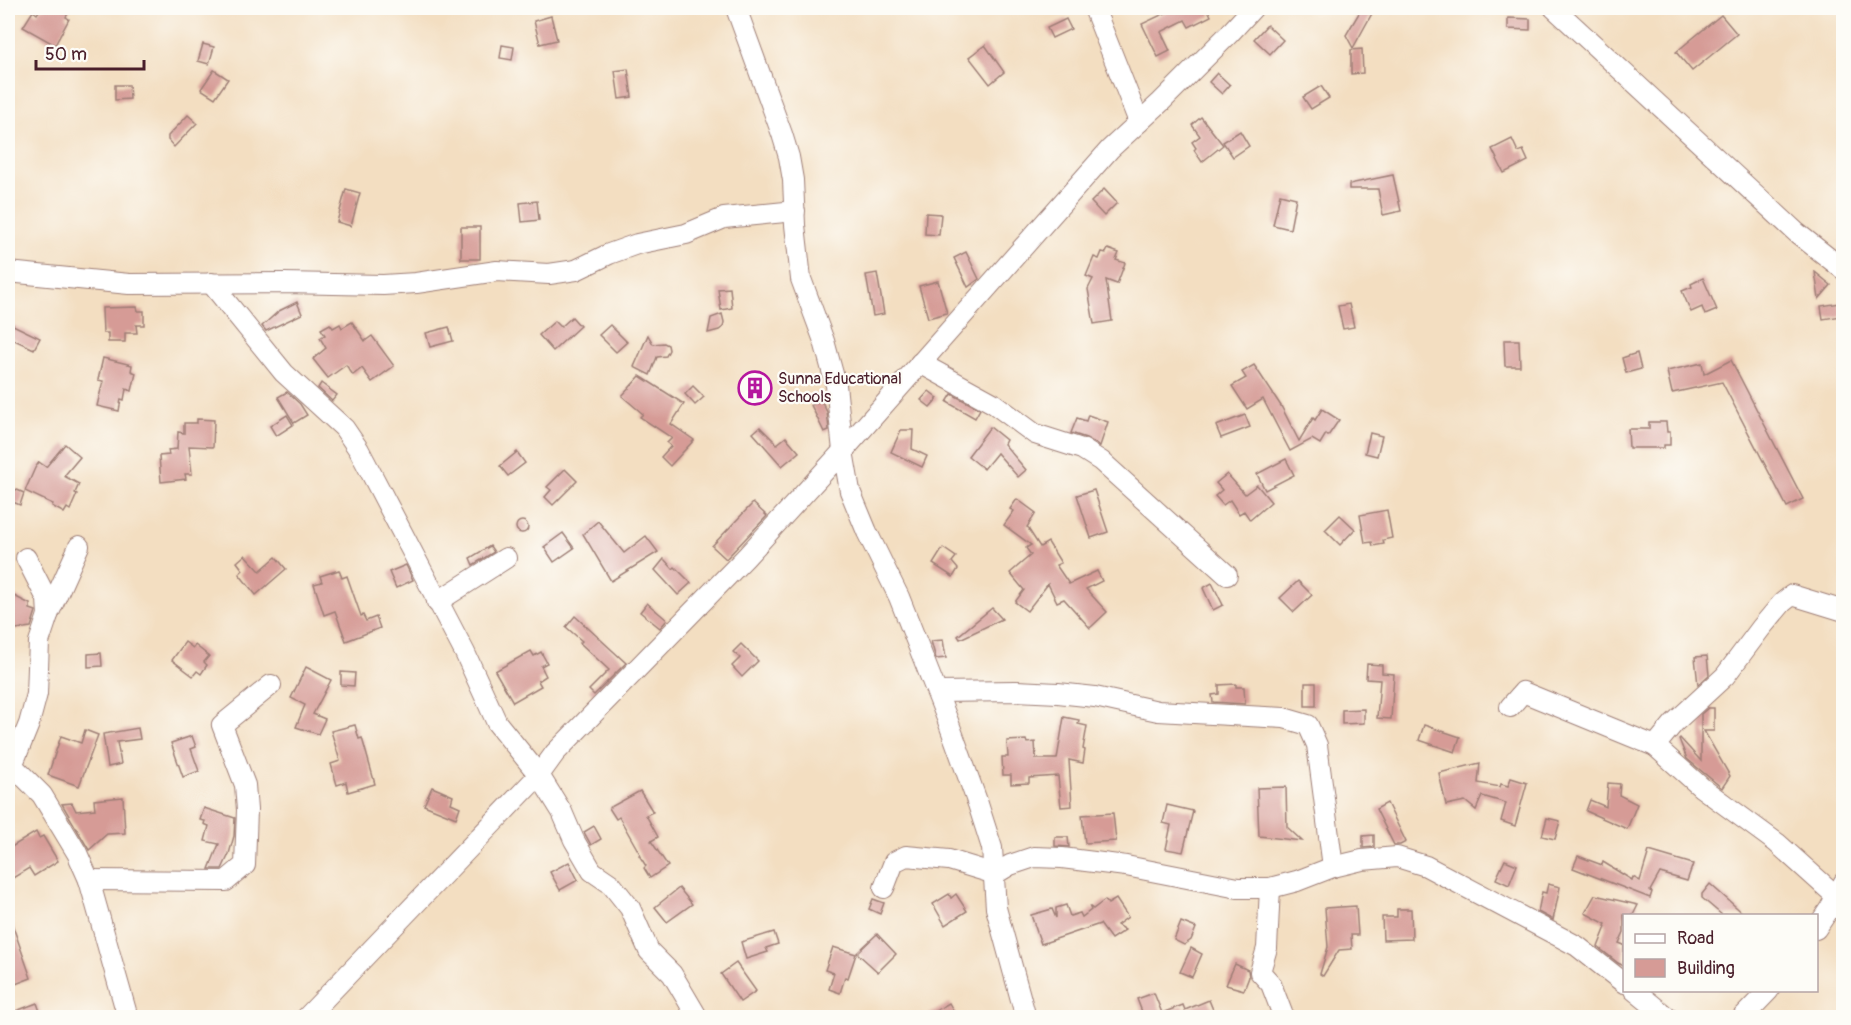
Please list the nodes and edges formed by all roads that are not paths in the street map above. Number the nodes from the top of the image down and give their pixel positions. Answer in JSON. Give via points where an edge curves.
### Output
{"nodes":[{"id":1,"x":736,"y":8,"type":"edge"},
{"id":2,"x":1094,"y":8,"type":"edge"},
{"id":3,"x":1253,"y":8,"type":"edge"},
{"id":4,"x":1554,"y":8,"type":"edge"},
{"id":5,"x":1139,"y":122,"type":"junction"},
{"id":6,"x":795,"y":211,"type":"junction"},
{"id":7,"x":1797,"y":233,"type":"junction"},
{"id":8,"x":1844,"y":255,"type":"edge"},
{"id":9,"x":1844,"y":270,"type":"edge"},
{"id":10,"x":8,"y":272,"type":"edge"},
{"id":11,"x":211,"y":283,"type":"junction"},
{"id":12,"x":920,"y":363,"type":"junction"},
{"id":13,"x":843,"y":452,"type":"junction"},
{"id":14,"x":79,"y":546,"type":"dead end"},
{"id":15,"x":26,"y":558,"type":"dead end"},
{"id":16,"x":506,"y":558,"type":"dead end"},
{"id":17,"x":1227,"y":575,"type":"dead end"},
{"id":18,"x":437,"y":602,"type":"junction"},
{"id":19,"x":1844,"y":611,"type":"edge"},
{"id":20,"x":48,"y":615,"type":"junction"},
{"id":21,"x":272,"y":685,"type":"dead end"},
{"id":22,"x":937,"y":692,"type":"junction"},
{"id":23,"x":1510,"y":707,"type":"dead end"},
{"id":24,"x":1655,"y":746,"type":"junction"},
{"id":25,"x":10,"y":764,"type":"edge"},
{"id":26,"x":539,"y":775,"type":"junction"},
{"id":27,"x":1334,"y":867,"type":"junction"},
{"id":28,"x":994,"y":874,"type":"junction"},
{"id":29,"x":89,"y":880,"type":"junction"},
{"id":30,"x":884,"y":888,"type":"dead end"},
{"id":31,"x":1270,"y":888,"type":"junction"},
{"id":32,"x":1838,"y":900,"type":"edge"},
{"id":33,"x":1818,"y":926,"type":"edge"},
{"id":34,"x":1623,"y":982,"type":"edge"},
{"id":35,"x":1637,"y":992,"type":"edge"},
{"id":36,"x":1767,"y":992,"type":"edge"},
{"id":37,"x":128,"y":1017,"type":"edge"},
{"id":38,"x":306,"y":1017,"type":"edge"},
{"id":39,"x":698,"y":1017,"type":"edge"},
{"id":40,"x":1026,"y":1017,"type":"edge"},
{"id":41,"x":1284,"y":1017,"type":"edge"},
{"id":42,"x":1668,"y":1017,"type":"edge"},
{"id":43,"x":1742,"y":1017,"type":"edge"}],
"edges":[{"from":1,"to":6,"type":"street","via":[[787,150],[794,180]]},
{"from":2,"to":5,"type":"street"},
{"from":3,"to":5,"type":"street"},
{"from":4,"to":7,"type":"street"},
{"from":5,"to":12,"type":"street","via":[[1086,175]]},
{"from":6,"to":11,"type":"street","via":[[724,218],[686,234],[637,244],[576,270],[549,274],[497,271],[383,285]]},
{"from":6,"to":13,"type":"street","via":[[801,279],[836,385]]},
{"from":7,"to":8,"type":"street"},
{"from":7,"to":9,"type":"street"},
{"from":10,"to":11,"type":"street","via":[[129,284]]},
{"from":11,"to":18,"type":"street","via":[[284,373],[344,428]]},
{"from":12,"to":13,"type":"street"},
{"from":12,"to":17,"type":"street","via":[[993,403],[1035,434],[1082,449],[1101,460]]},
{"from":13,"to":22,"type":"street","via":[[850,491]]},
{"from":13,"to":26,"type":"street","via":[[555,753]]},
{"from":14,"to":20,"type":"street"},
{"from":15,"to":20,"type":"street","via":[[47,599]]},
{"from":16,"to":18,"type":"street"},
{"from":18,"to":26,"type":"street","via":[[497,723]]},
{"from":19,"to":24,"type":"street","via":[[1792,595],[1725,676]]},
{"from":20,"to":25,"type":"street","via":[[39,642],[37,694],[29,724]]},
{"from":21,"to":29,"type":"street","via":[[222,725],[245,785],[244,865],[226,881]]},
{"from":22,"to":27,"type":"street","via":[[1058,693],[1158,711],[1284,718],[1308,725],[1317,745]]},
{"from":22,"to":28,"type":"street","via":[[992,848]]},
{"from":23,"to":24,"type":"street","via":[[1523,692]]},
{"from":24,"to":32,"type":"street","via":[[1702,788],[1777,843]]},
{"from":25,"to":29,"type":"street","via":[[42,795]]},
{"from":26,"to":38,"type":"street"},
{"from":26,"to":39,"type":"street","via":[[592,871],[611,884],[630,908],[649,951],[672,974]]},
{"from":27,"to":31,"type":"street"},
{"from":27,"to":34,"type":"street","via":[[1397,857],[1426,866],[1577,946]]},
{"from":28,"to":30,"type":"street","via":[[949,860],[906,856],[894,862]]},
{"from":28,"to":31,"type":"street","via":[[1034,857],[1062,858],[1238,888]]},
{"from":28,"to":40,"type":"street","via":[[996,908]]},
{"from":29,"to":37,"type":"street"},
{"from":31,"to":41,"type":"street","via":[[1267,948],[1260,972],[1271,984]]},
{"from":32,"to":33,"type":"street"},
{"from":35,"to":42,"type":"street"},
{"from":36,"to":43,"type":"street"}]}
